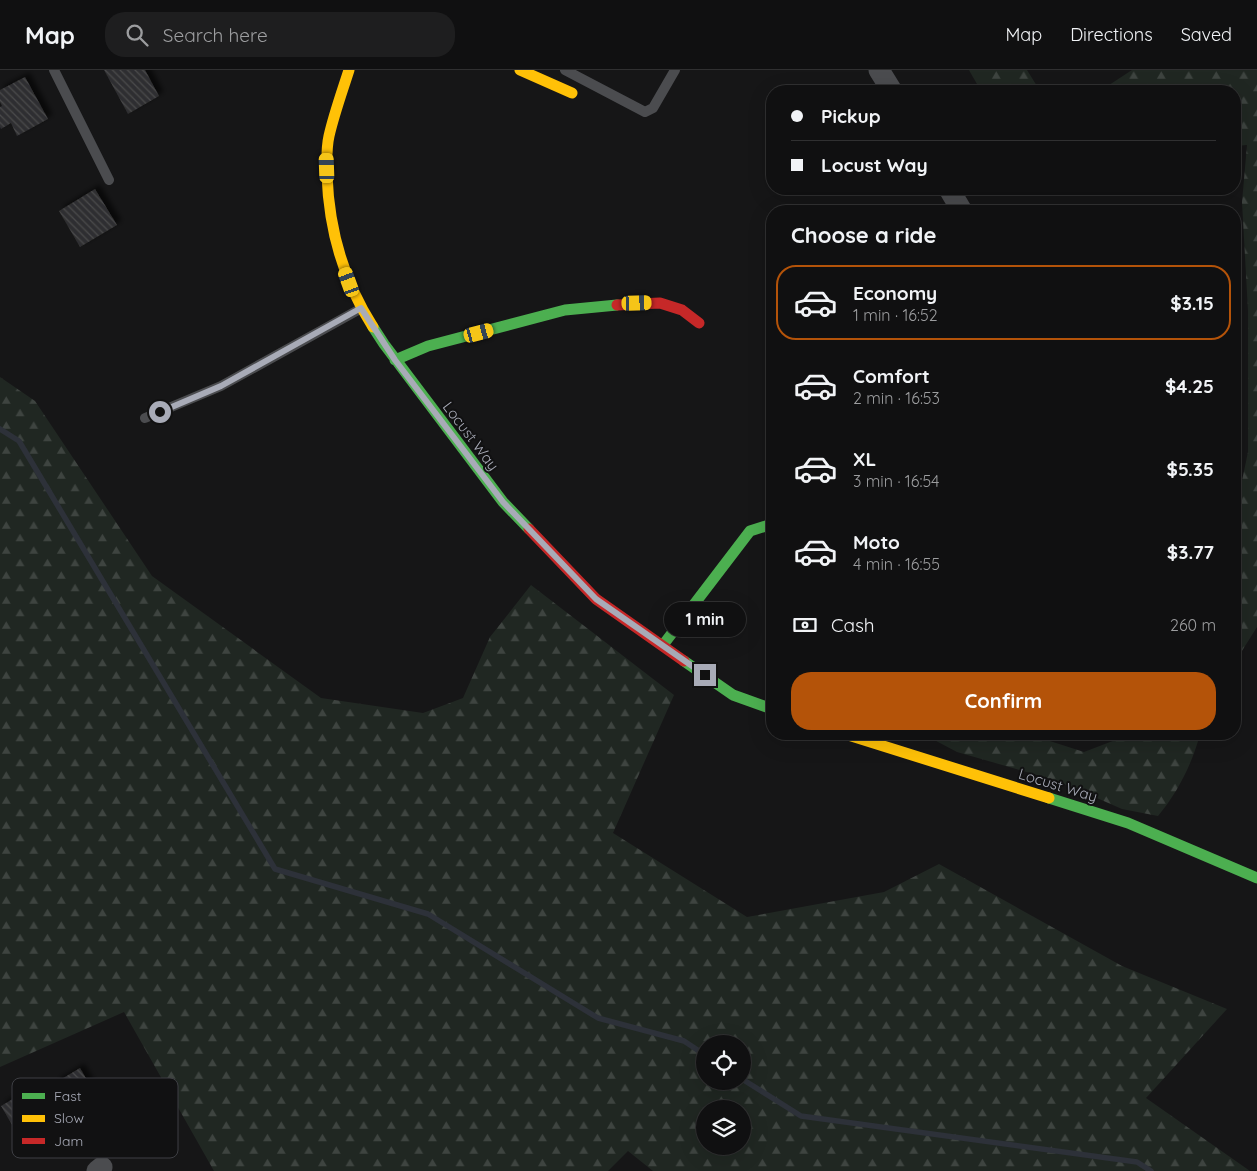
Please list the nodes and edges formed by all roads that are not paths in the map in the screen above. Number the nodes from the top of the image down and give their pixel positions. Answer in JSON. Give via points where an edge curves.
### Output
{"nodes":[{"id":1,"x":54,"y":70,"type":"edge"},
{"id":2,"x":349,"y":70,"type":"edge"},
{"id":3,"x":520,"y":70,"type":"edge"},
{"id":4,"x":564,"y":70,"type":"edge"},
{"id":5,"x":675,"y":70,"type":"edge"},
{"id":6,"x":879,"y":70,"type":"edge"},
{"id":7,"x":888,"y":85,"type":"edge"},
{"id":8,"x":572,"y":93,"type":"dead end"},
{"id":9,"x":109,"y":180,"type":"dead end"},
{"id":10,"x":361,"y":308,"type":"junction"},
{"id":11,"x":699,"y":323,"type":"dead end"},
{"id":12,"x":395,"y":360,"type":"junction"},
{"id":13,"x":145,"y":418,"type":"dead end"},
{"id":14,"x":766,"y":526,"type":"edge"},
{"id":15,"x":663,"y":645,"type":"junction"},
{"id":16,"x":766,"y":707,"type":"edge"},
{"id":17,"x":863,"y":740,"type":"edge"},
{"id":18,"x":1257,"y":878,"type":"edge"}],
"edges":[{"from":1,"to":9,"type":"lane"},
{"from":2,"to":10,"type":"main road","name":"Locust Way","via":[[326,152],[328,201],[339,255]]},
{"from":3,"to":8,"type":"main road"},
{"from":4,"to":5,"type":"lane","via":[[646,112],[654,108]]},
{"from":6,"to":7,"type":"street"},
{"from":10,"to":12,"type":"main road","name":"Locust Way"},
{"from":10,"to":13,"type":"lane","via":[[221,386]]},
{"from":11,"to":12,"type":"main road","via":[[682,310],[660,303],[565,310],[428,346]]},
{"from":12,"to":15,"type":"main road","name":"Locust Way","via":[[503,502],[596,599]]},
{"from":14,"to":15,"type":"main road","via":[[750,531]]},
{"from":15,"to":16,"type":"main road","name":"Locust Way","via":[[733,695]]},
{"from":17,"to":18,"type":"main road","name":"Locust Way","via":[[1128,823]]}]}
